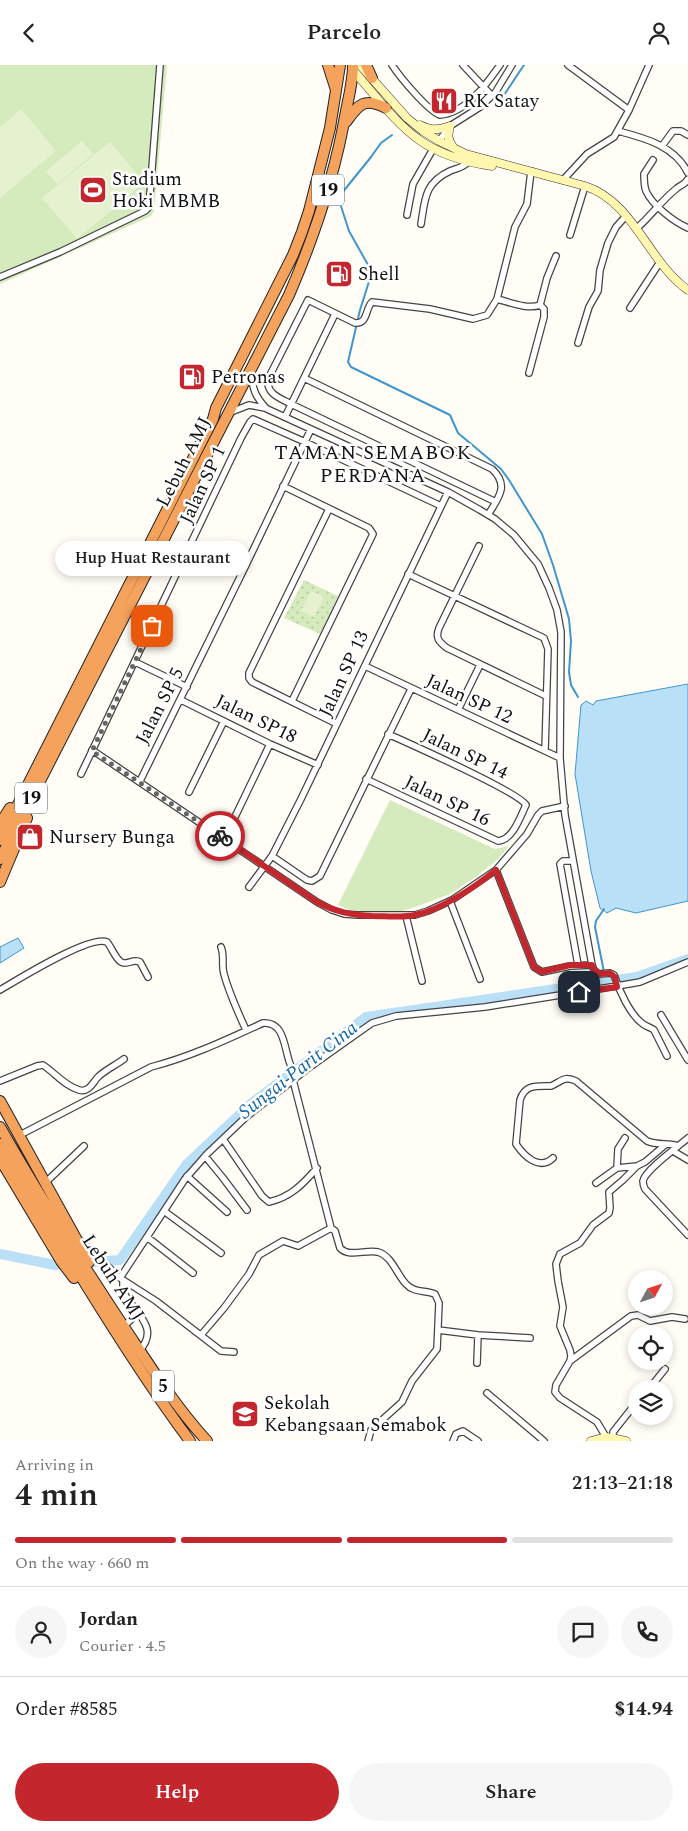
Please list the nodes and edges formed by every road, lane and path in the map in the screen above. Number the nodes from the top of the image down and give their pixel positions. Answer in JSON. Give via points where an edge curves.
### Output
{"nodes":[{"id":1,"x":160,"y":65,"type":"edge"},
{"id":2,"x":328,"y":65,"type":"edge"},
{"id":3,"x":340,"y":65,"type":"edge"},
{"id":4,"x":366,"y":65,"type":"edge"},
{"id":5,"x":392,"y":65,"type":"edge"},
{"id":6,"x":463,"y":65,"type":"edge"},
{"id":7,"x":500,"y":65,"type":"edge"},
{"id":8,"x":512,"y":65,"type":"edge"},
{"id":9,"x":568,"y":65,"type":"edge"},
{"id":10,"x":649,"y":65,"type":"edge"},
{"id":11,"x":355,"y":67,"type":"edge"},
{"id":12,"x":372,"y":78,"type":"junction"},
{"id":13,"x":484,"y":88,"type":"junction"},
{"id":14,"x":337,"y":93,"type":"junction"},
{"id":15,"x":492,"y":96,"type":"junction"},
{"id":16,"x":386,"y":109,"type":"junction"},
{"id":17,"x":629,"y":110,"type":"junction"},
{"id":18,"x":407,"y":118,"type":"junction"},
{"id":19,"x":344,"y":125,"type":"junction"},
{"id":20,"x":450,"y":126,"type":"junction"},
{"id":21,"x":618,"y":131,"type":"junction"},
{"id":22,"x":688,"y":135,"type":"edge"},
{"id":23,"x":412,"y":136,"type":"junction"},
{"id":24,"x":439,"y":141,"type":"junction"},
{"id":25,"x":662,"y":146,"type":"junction"},
{"id":26,"x":433,"y":149,"type":"junction"},
{"id":27,"x":454,"y":149,"type":"junction"},
{"id":28,"x":454,"y":158,"type":"junction"},
{"id":29,"x":654,"y":160,"type":"dead end"},
{"id":30,"x":468,"y":162,"type":"junction"},
{"id":31,"x":504,"y":165,"type":"junction"},
{"id":32,"x":532,"y":171,"type":"junction"},
{"id":33,"x":688,"y":173,"type":"edge"},
{"id":34,"x":688,"y":179,"type":"edge"},
{"id":35,"x":563,"y":180,"type":"junction"},
{"id":36,"x":585,"y":186,"type":"junction"},
{"id":37,"x":659,"y":207,"type":"junction"},
{"id":38,"x":408,"y":215,"type":"dead end"},
{"id":39,"x":626,"y":216,"type":"junction"},
{"id":40,"x":421,"y":225,"type":"dead end"},
{"id":41,"x":688,"y":228,"type":"edge"},
{"id":42,"x":636,"y":229,"type":"junction"},
{"id":43,"x":570,"y":235,"type":"dead end"},
{"id":44,"x":556,"y":256,"type":"dead end"},
{"id":45,"x":660,"y":261,"type":"junction"},
{"id":46,"x":0,"y":277,"type":"edge"},
{"id":47,"x":688,"y":291,"type":"edge"},
{"id":48,"x":497,"y":299,"type":"junction"},
{"id":49,"x":540,"y":305,"type":"junction"},
{"id":50,"x":630,"y":308,"type":"dead end"},
{"id":51,"x":335,"y":314,"type":"junction"},
{"id":52,"x":578,"y":343,"type":"dead end"},
{"id":53,"x":252,"y":369,"type":"junction"},
{"id":54,"x":529,"y":373,"type":"dead end"},
{"id":55,"x":304,"y":378,"type":"junction"},
{"id":56,"x":291,"y":405,"type":"junction"},
{"id":57,"x":265,"y":408,"type":"junction"},
{"id":58,"x":229,"y":413,"type":"junction"},
{"id":59,"x":285,"y":417,"type":"junction"},
{"id":60,"x":311,"y":429,"type":"junction"},
{"id":61,"x":305,"y":442,"type":"junction"},
{"id":62,"x":283,"y":486,"type":"junction"},
{"id":63,"x":448,"y":493,"type":"junction"},
{"id":64,"x":496,"y":502,"type":"junction"},
{"id":65,"x":441,"y":507,"type":"junction"},
{"id":66,"x":328,"y":509,"type":"junction"},
{"id":67,"x":488,"y":515,"type":"junction"},
{"id":68,"x":479,"y":546,"type":"dead end"},
{"id":69,"x":408,"y":574,"type":"junction"},
{"id":70,"x":455,"y":596,"type":"junction"},
{"id":71,"x":135,"y":662,"type":"junction"},
{"id":72,"x":480,"y":665,"type":"junction"},
{"id":73,"x":365,"y":666,"type":"junction"},
{"id":74,"x":187,"y":687,"type":"junction"},
{"id":75,"x":411,"y":689,"type":"junction"},
{"id":76,"x":546,"y":696,"type":"junction"},
{"id":77,"x":181,"y":699,"type":"junction"},
{"id":78,"x":292,"y":701,"type":"junction"},
{"id":79,"x":458,"y":710,"type":"junction"},
{"id":80,"x":224,"y":721,"type":"junction"},
{"id":81,"x":337,"y":724,"type":"junction"},
{"id":82,"x":388,"y":734,"type":"junction"},
{"id":83,"x":270,"y":744,"type":"junction"},
{"id":84,"x":51,"y":750,"type":"junction"},
{"id":85,"x":92,"y":751,"type":"junction"},
{"id":86,"x":545,"y":751,"type":"junction"},
{"id":87,"x":560,"y":758,"type":"junction"},
{"id":88,"x":318,"y":765,"type":"junction"},
{"id":89,"x":81,"y":774,"type":"dead end"},
{"id":90,"x":366,"y":779,"type":"junction"},
{"id":91,"x":140,"y":781,"type":"junction"},
{"id":92,"x":189,"y":792,"type":"dead end"},
{"id":93,"x":526,"y":805,"type":"joint"},
{"id":94,"x":565,"y":806,"type":"junction"},
{"id":95,"x":233,"y":821,"type":"dead end"},
{"id":96,"x":0,"y":824,"type":"edge"},
{"id":97,"x":4,"y":842,"type":"edge"},
{"id":98,"x":272,"y":856,"type":"junction"},
{"id":99,"x":0,"y":859,"type":"edge"},
{"id":100,"x":573,"y":861,"type":"junction"},
{"id":101,"x":265,"y":866,"type":"junction"},
{"id":102,"x":496,"y":870,"type":"junction"},
{"id":103,"x":0,"y":882,"type":"edge"},
{"id":104,"x":249,"y":887,"type":"dead end"},
{"id":105,"x":450,"y":901,"type":"junction"},
{"id":106,"x":406,"y":916,"type":"junction"},
{"id":107,"x":221,"y":947,"type":"dead end"},
{"id":108,"x":688,"y":962,"type":"edge"},
{"id":109,"x":578,"y":965,"type":"junction"},
{"id":110,"x":592,"y":965,"type":"junction"},
{"id":111,"x":148,"y":977,"type":"dead end"},
{"id":112,"x":480,"y":979,"type":"dead end"},
{"id":113,"x":422,"y":981,"type":"dead end"},
{"id":114,"x":617,"y":985,"type":"junction"},
{"id":115,"x":0,"y":990,"type":"edge"},
{"id":116,"x":661,"y":1015,"type":"dead end"},
{"id":117,"x":246,"y":1031,"type":"junction"},
{"id":118,"x":667,"y":1056,"type":"dead end"},
{"id":119,"x":124,"y":1059,"type":"dead end"},
{"id":120,"x":688,"y":1060,"type":"edge"},
{"id":121,"x":295,"y":1074,"type":"junction"},
{"id":122,"x":0,"y":1081,"type":"edge"},
{"id":123,"x":0,"y":1101,"type":"edge"},
{"id":124,"x":0,"y":1127,"type":"edge"},
{"id":125,"x":18,"y":1136,"type":"junction"},
{"id":126,"x":626,"y":1138,"type":"dead end"},
{"id":127,"x":688,"y":1138,"type":"edge"},
{"id":128,"x":223,"y":1139,"type":"junction"},
{"id":129,"x":0,"y":1144,"type":"edge"},
{"id":130,"x":665,"y":1145,"type":"junction"},
{"id":131,"x":84,"y":1146,"type":"dead end"},
{"id":132,"x":678,"y":1146,"type":"junction"},
{"id":133,"x":673,"y":1151,"type":"junction"},
{"id":134,"x":205,"y":1156,"type":"junction"},
{"id":135,"x":553,"y":1158,"type":"dead end"},
{"id":136,"x":0,"y":1159,"type":"edge"},
{"id":137,"x":688,"y":1160,"type":"edge"},
{"id":138,"x":637,"y":1166,"type":"junction"},
{"id":139,"x":317,"y":1168,"type":"junction"},
{"id":140,"x":617,"y":1168,"type":"junction"},
{"id":141,"x":187,"y":1176,"type":"junction"},
{"id":142,"x":45,"y":1183,"type":"junction"},
{"id":143,"x":596,"y":1183,"type":"dead end"},
{"id":144,"x":37,"y":1199,"type":"junction"},
{"id":145,"x":247,"y":1210,"type":"dead end"},
{"id":146,"x":164,"y":1211,"type":"junction"},
{"id":147,"x":227,"y":1212,"type":"dead end"},
{"id":148,"x":331,"y":1228,"type":"junction"},
{"id":149,"x":688,"y":1235,"type":"edge"},
{"id":150,"x":147,"y":1237,"type":"junction"},
{"id":151,"x":221,"y":1253,"type":"dead end"},
{"id":152,"x":79,"y":1263,"type":"junction"},
{"id":153,"x":193,"y":1273,"type":"dead end"},
{"id":154,"x":121,"y":1279,"type":"junction"},
{"id":155,"x":138,"y":1313,"type":"junction"},
{"id":156,"x":685,"y":1319,"type":"dead end"},
{"id":157,"x":124,"y":1326,"type":"junction"},
{"id":158,"x":438,"y":1330,"type":"junction"},
{"id":159,"x":201,"y":1335,"type":"junction"},
{"id":160,"x":478,"y":1335,"type":"junction"},
{"id":161,"x":530,"y":1338,"type":"dead end"},
{"id":162,"x":139,"y":1351,"type":"junction"},
{"id":163,"x":234,"y":1352,"type":"dead end"},
{"id":164,"x":570,"y":1361,"type":"junction"},
{"id":165,"x":477,"y":1363,"type":"dead end"},
{"id":166,"x":664,"y":1370,"type":"edge"},
{"id":167,"x":656,"y":1380,"type":"edge"},
{"id":168,"x":487,"y":1393,"type":"dead end"},
{"id":169,"x":628,"y":1413,"type":"edge"},
{"id":170,"x":609,"y":1438,"type":"junction"},
{"id":171,"x":190,"y":1441,"type":"edge"},
{"id":172,"x":207,"y":1441,"type":"edge"},
{"id":173,"x":368,"y":1441,"type":"edge"},
{"id":174,"x":453,"y":1441,"type":"edge"},
{"id":175,"x":478,"y":1441,"type":"edge"},
{"id":176,"x":544,"y":1441,"type":"edge"},
{"id":177,"x":591,"y":1441,"type":"edge"},
{"id":178,"x":626,"y":1441,"type":"edge"}],
"edges":[{"from":1,"to":46,"type":"street","via":[[149,207],[60,252]]},
{"from":2,"to":14,"type":"highway"},
{"from":3,"to":14,"type":"highway","name":"Lebuh AMJ","number":"19"},
{"from":4,"to":12,"type":"highway"},
{"from":5,"to":13,"type":"street","via":[[430,109],[440,115],[451,113]]},
{"from":6,"to":13,"type":"street"},
{"from":7,"to":13,"type":"street"},
{"from":8,"to":15,"type":"street"},
{"from":9,"to":17,"type":"street"},
{"from":10,"to":17,"type":"street"},
{"from":11,"to":12,"type":"main road"},
{"from":11,"to":16,"type":"main road"},
{"from":11,"to":19,"type":"highway","name":"Lebuh AMJ","number":"19"},
{"from":12,"to":18,"type":"main road"},
{"from":13,"to":15,"type":"street"},
{"from":14,"to":84,"type":"highway","name":"Lebuh AMJ","number":"19","via":[[312,202],[293,255]]},
{"from":15,"to":20,"type":"street"},
{"from":16,"to":19,"type":"highway","via":[[376,103],[361,104]]},
{"from":16,"to":23,"type":"main road"},
{"from":17,"to":21,"type":"street"},
{"from":18,"to":20,"type":"main road","via":[[430,129]]},
{"from":18,"to":24,"type":"main road"},
{"from":19,"to":53,"type":"highway","name":"Lebuh AMJ","number":"19","via":[[333,175],[310,245]]},
{"from":20,"to":24,"type":"street"},
{"from":20,"to":27,"type":"main road","via":[[448,141]]},
{"from":21,"to":25,"type":"street"},
{"from":21,"to":35,"type":"street","via":[[609,142],[587,154]]},
{"from":22,"to":25,"type":"street","via":[[673,131]]},
{"from":23,"to":24,"type":"main road","via":[[432,143]]},
{"from":23,"to":26,"type":"main road"},
{"from":24,"to":27,"type":"main road"},
{"from":24,"to":28,"type":"main road","via":[[441,148]]},
{"from":25,"to":33,"type":"street","via":[[676,155]]},
{"from":26,"to":28,"type":"main road"},
{"from":26,"to":38,"type":"street","via":[[413,184]]},
{"from":27,"to":31,"type":"main road"},
{"from":28,"to":30,"type":"main road"},
{"from":29,"to":37,"type":"street","via":[[644,175],[644,182],[646,191]]},
{"from":30,"to":31,"type":"main road"},
{"from":30,"to":40,"type":"street","via":[[432,183],[426,194]]},
{"from":31,"to":32,"type":"main road"},
{"from":32,"to":35,"type":"main road"},
{"from":32,"to":48,"type":"street","via":[[527,204],[515,227]]},
{"from":34,"to":37,"type":"street"},
{"from":35,"to":36,"type":"main road"},
{"from":36,"to":39,"type":"main road","via":[[610,198]]},
{"from":36,"to":43,"type":"street"},
{"from":37,"to":41,"type":"street"},
{"from":37,"to":42,"type":"street"},
{"from":39,"to":42,"type":"main road"},
{"from":39,"to":52,"type":"street","via":[[608,243],[598,291],[589,307]]},
{"from":42,"to":45,"type":"main road"},
{"from":44,"to":49,"type":"street"},
{"from":45,"to":47,"type":"main road"},
{"from":45,"to":50,"type":"street"},
{"from":48,"to":49,"type":"street","via":[[525,306]]},
{"from":48,"to":51,"type":"street","via":[[487,315],[473,319],[430,309],[372,302],[366,318],[357,323]]},
{"from":49,"to":54,"type":"street","via":[[544,309],[544,317]]},
{"from":51,"to":55,"type":"street"},
{"from":51,"to":56,"type":"street","via":[[308,300],[268,379],[270,391]]},
{"from":53,"to":57,"type":"street","via":[[254,394]]},
{"from":53,"to":58,"type":"highway","name":"Lebuh AMJ","number":"19"},
{"from":55,"to":56,"type":"street"},
{"from":55,"to":64,"type":"street","via":[[488,466],[501,482],[502,491]]},
{"from":56,"to":59,"type":"street"},
{"from":56,"to":64,"type":"street"},
{"from":57,"to":58,"type":"street","via":[[249,405]]},
{"from":57,"to":59,"type":"street"},
{"from":58,"to":84,"type":"highway","name":"Lebuh AMJ","number":"19"},
{"from":59,"to":60,"type":"street"},
{"from":60,"to":61,"type":"street","name":"Jalan SP 5"},
{"from":60,"to":63,"type":"street"},
{"from":61,"to":62,"type":"street","name":"Jalan SP 5"},
{"from":61,"to":65,"type":"street"},
{"from":61,"to":71,"type":"street","name":"Jalan SP 1","via":[[258,420],[250,422]]},
{"from":62,"to":66,"type":"street"},
{"from":62,"to":74,"type":"street","name":"Jalan SP 5"},
{"from":63,"to":65,"type":"street","name":"Jalan SP 13"},
{"from":63,"to":67,"type":"street"},
{"from":64,"to":67,"type":"street"},
{"from":65,"to":69,"type":"street","name":"Jalan SP 13"},
{"from":66,"to":78,"type":"street","via":[[249,673],[252,682]]},
{"from":66,"to":78,"type":"street","via":[[369,528],[373,534]]},
{"from":67,"to":87,"type":"street","via":[[514,535],[531,555],[544,576],[557,610],[562,643]]},
{"from":68,"to":70,"type":"street"},
{"from":69,"to":70,"type":"street"},
{"from":69,"to":73,"type":"street","name":"Jalan SP 13"},
{"from":70,"to":72,"type":"street","via":[[437,639],[447,648]]},
{"from":70,"to":76,"type":"street","via":[[544,638],[548,649]]},
{"from":71,"to":74,"type":"street"},
{"from":71,"to":85,"type":"street","name":"Jalan SP 1"},
{"from":72,"to":76,"type":"street"},
{"from":72,"to":79,"type":"street"},
{"from":73,"to":75,"type":"street","name":"Jalan SP 12"},
{"from":73,"to":81,"type":"street","name":"Jalan SP 13"},
{"from":74,"to":77,"type":"street","name":"Jalan SP 5"},
{"from":75,"to":79,"type":"street","name":"Jalan SP 12"},
{"from":75,"to":82,"type":"street"},
{"from":76,"to":86,"type":"street"},
{"from":77,"to":80,"type":"street","name":"Jalan SP18"},
{"from":77,"to":91,"type":"street","name":"Jalan SP 5"},
{"from":78,"to":81,"type":"street"},
{"from":79,"to":86,"type":"street","name":"Jalan SP 12"},
{"from":80,"to":83,"type":"street","name":"Jalan SP18"},
{"from":80,"to":92,"type":"street"},
{"from":81,"to":88,"type":"street","name":"Jalan SP 13"},
{"from":82,"to":90,"type":"street"},
{"from":82,"to":93,"type":"street","name":"Jalan SP 14","via":[[500,787],[524,800]]},
{"from":83,"to":88,"type":"street","name":"Jalan SP18"},
{"from":83,"to":95,"type":"street"},
{"from":84,"to":96,"type":"highway"},
{"from":84,"to":97,"type":"highway","name":"Lebuh AMJ","number":"19"},
{"from":84,"to":103,"type":"highway"},
{"from":85,"to":89,"type":"street","name":"Jalan SP 1"},
{"from":85,"to":91,"type":"street"},
{"from":86,"to":87,"type":"street","name":"Jalan SP 12"},
{"from":87,"to":94,"type":"street"},
{"from":88,"to":98,"type":"street","name":"Jalan SP 13"},
{"from":90,"to":93,"type":"street","name":"Jalan SP 16","via":[[498,841],[509,836]]},
{"from":90,"to":98,"type":"street","via":[[324,872],[317,879],[307,880]]},
{"from":91,"to":101,"type":"street"},
{"from":94,"to":100,"type":"street"},
{"from":94,"to":102,"type":"street","via":[[542,811],[527,835]]},
{"from":97,"to":99,"type":"highway","name":"Lebuh AMJ","number":"19"},
{"from":98,"to":101,"type":"street","name":"Jalan SP 13"},
{"from":100,"to":109,"type":"street","via":[[560,864]]},
{"from":100,"to":110,"type":"street"},
{"from":101,"to":104,"type":"street","name":"Jalan SP 13"},
{"from":101,"to":106,"type":"street","via":[[332,910],[358,915]]},
{"from":102,"to":105,"type":"street"},
{"from":102,"to":109,"type":"street","via":[[534,967],[542,972]]},
{"from":105,"to":106,"type":"street"},
{"from":105,"to":112,"type":"street"},
{"from":106,"to":113,"type":"street"},
{"from":107,"to":117,"type":"street","via":[[224,975]]},
{"from":108,"to":114,"type":"street","via":[[640,982]]},
{"from":109,"to":110,"type":"street"},
{"from":110,"to":114,"type":"street","via":[[599,974],[610,973]]},
{"from":111,"to":115,"type":"street","via":[[140,962],[120,961],[107,942],[99,941],[74,950]]},
{"from":114,"to":118,"type":"street","via":[[637,1018],[654,1030]]},
{"from":114,"to":121,"type":"street","via":[[485,1007],[384,1019],[372,1023]]},
{"from":116,"to":120,"type":"street"},
{"from":117,"to":121,"type":"street","via":[[262,1023],[269,1022],[275,1026]]},
{"from":117,"to":125,"type":"street","via":[[175,1061],[151,1067]]},
{"from":119,"to":122,"type":"street","via":[[84,1090],[61,1080],[43,1065]]},
{"from":121,"to":128,"type":"street"},
{"from":121,"to":139,"type":"street"},
{"from":123,"to":125,"type":"highway"},
{"from":124,"to":144,"type":"highway","name":"Lebuh AMJ"},
{"from":125,"to":142,"type":"highway"},
{"from":126,"to":140,"type":"street","via":[[618,1149]]},
{"from":127,"to":132,"type":"street"},
{"from":128,"to":134,"type":"street"},
{"from":128,"to":139,"type":"street","via":[[269,1202],[296,1191]]},
{"from":129,"to":144,"type":"highway","name":"Lebuh AMJ"},
{"from":130,"to":132,"type":"street"},
{"from":130,"to":135,"type":"street","via":[[653,1144],[642,1138],[576,1081],[564,1078],[551,1086],[529,1088],[520,1100],[516,1144],[529,1159],[538,1163]]},
{"from":130,"to":138,"type":"street"},
{"from":131,"to":142,"type":"street"},
{"from":132,"to":133,"type":"street"},
{"from":133,"to":137,"type":"street"},
{"from":133,"to":149,"type":"street","via":[[650,1171],[643,1183]]},
{"from":134,"to":141,"type":"street"},
{"from":134,"to":145,"type":"street"},
{"from":136,"to":152,"type":"highway"},
{"from":138,"to":140,"type":"street"},
{"from":138,"to":164,"type":"street","via":[[609,1192],[609,1213],[593,1225],[585,1238],[560,1254],[556,1264],[563,1307],[560,1327],[570,1350]]},
{"from":139,"to":148,"type":"street"},
{"from":140,"to":143,"type":"street"},
{"from":141,"to":146,"type":"street"},
{"from":141,"to":147,"type":"street"},
{"from":142,"to":152,"type":"highway","via":[[71,1231]]},
{"from":144,"to":152,"type":"highway","name":"Lebuh AMJ"},
{"from":146,"to":150,"type":"street"},
{"from":146,"to":151,"type":"street"},
{"from":148,"to":158,"type":"street","via":[[343,1251],[383,1254],[406,1285],[435,1295],[439,1303]]},
{"from":148,"to":159,"type":"street","via":[[298,1246],[283,1241],[262,1252],[249,1274]]},
{"from":150,"to":153,"type":"street"},
{"from":150,"to":154,"type":"street"},
{"from":152,"to":154,"type":"street","via":[[112,1272]]},
{"from":152,"to":157,"type":"highway","name":"Lebuh AMJ"},
{"from":152,"to":171,"type":"highway","name":"Lebuh AMJ","number":"5","via":[[117,1335]]},
{"from":154,"to":155,"type":"street","via":[[125,1295]]},
{"from":154,"to":159,"type":"street"},
{"from":155,"to":157,"type":"street"},
{"from":155,"to":162,"type":"street","via":[[149,1335]]},
{"from":156,"to":164,"type":"street","via":[[672,1317],[650,1321],[638,1315],[631,1316]]},
{"from":157,"to":162,"type":"highway","name":"Lebuh AMJ","number":"5"},
{"from":158,"to":160,"type":"street"},
{"from":158,"to":173,"type":"street","via":[[437,1349],[412,1381],[402,1402],[371,1430]]},
{"from":159,"to":163,"type":"street","via":[[221,1351]]},
{"from":160,"to":161,"type":"street"},
{"from":160,"to":165,"type":"street"},
{"from":162,"to":172,"type":"highway","name":"Lebuh AMJ","number":"5"},
{"from":164,"to":170,"type":"street","via":[[555,1392],[597,1422]]},
{"from":166,"to":167,"type":"street"},
{"from":168,"to":176,"type":"street"},
{"from":169,"to":170,"type":"street"},
{"from":170,"to":177,"type":"main road"},
{"from":170,"to":178,"type":"main road"},
{"from":174,"to":175,"type":"street","via":[[456,1434],[463,1431]]}]}
